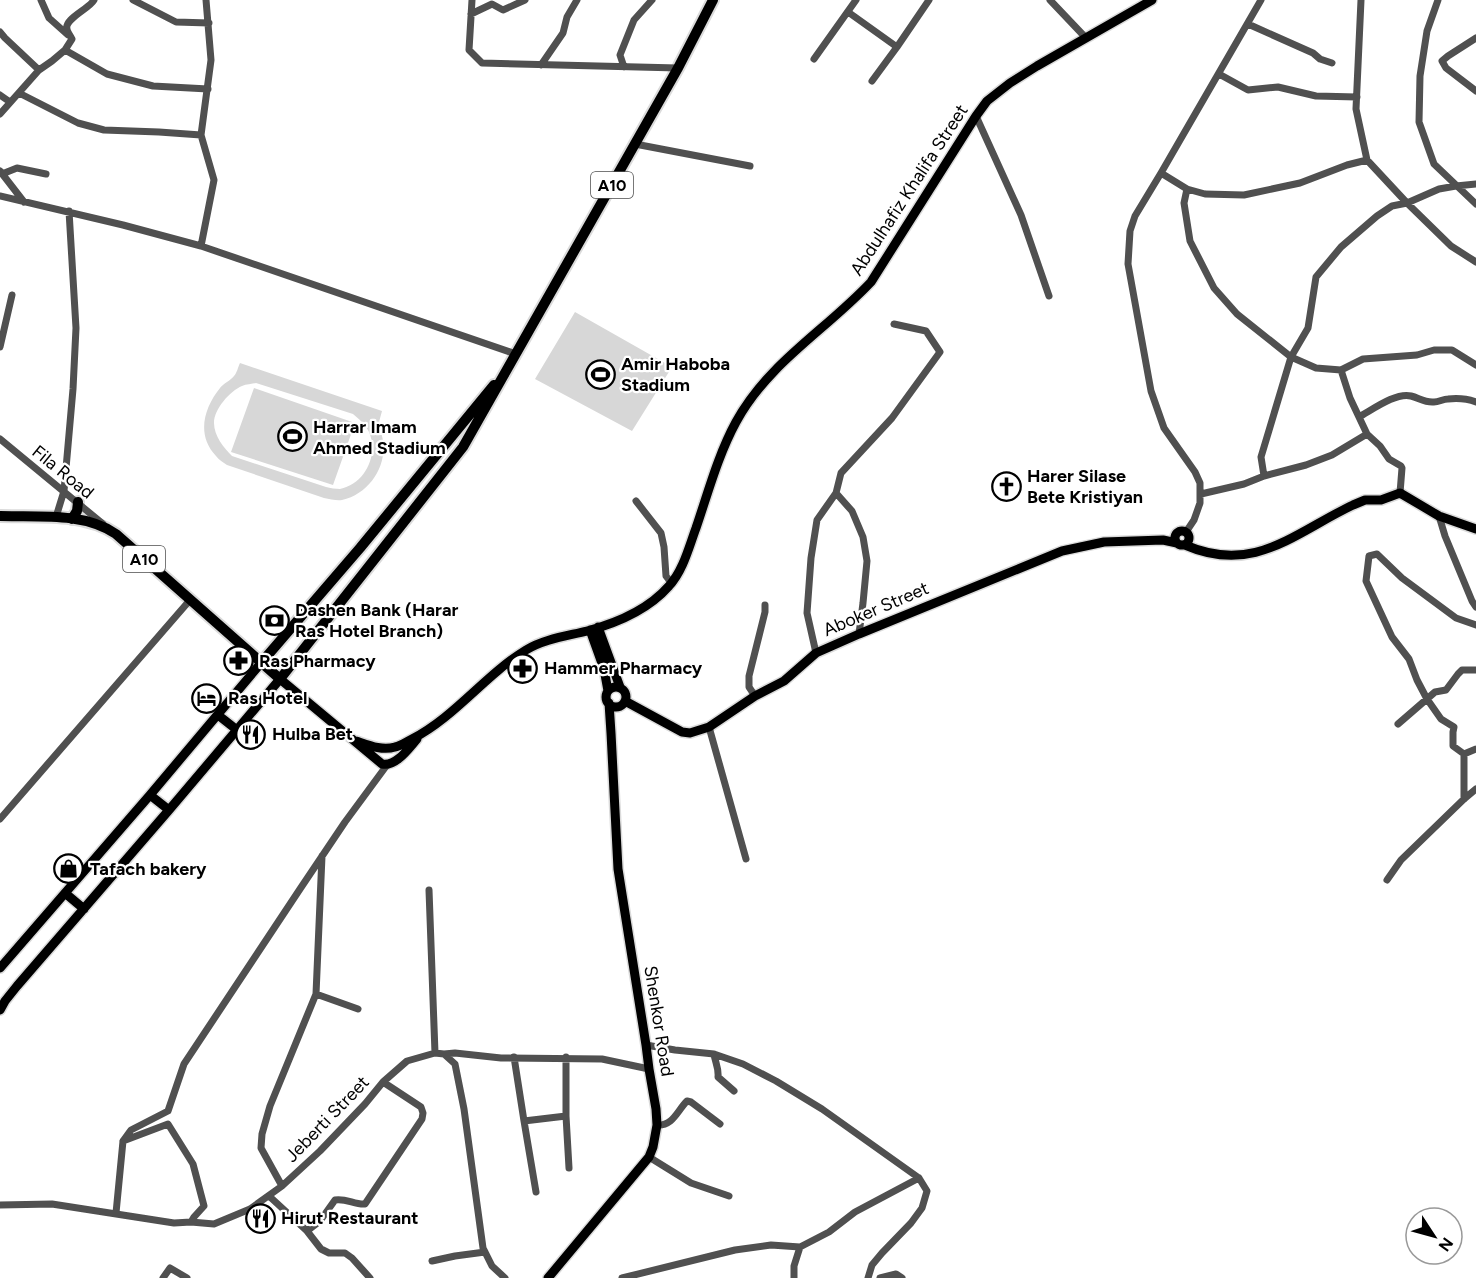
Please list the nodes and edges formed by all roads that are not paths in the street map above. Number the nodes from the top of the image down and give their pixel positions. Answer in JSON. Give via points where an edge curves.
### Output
{"nodes":[{"id":1,"x":41,"y":0,"type":"edge"},
{"id":2,"x":94,"y":0,"type":"edge"},
{"id":3,"x":133,"y":0,"type":"edge"},
{"id":4,"x":206,"y":0,"type":"edge"},
{"id":5,"x":472,"y":0,"type":"edge"},
{"id":6,"x":525,"y":0,"type":"edge"},
{"id":7,"x":577,"y":0,"type":"edge"},
{"id":8,"x":652,"y":0,"type":"edge"},
{"id":9,"x":713,"y":0,"type":"edge"},
{"id":10,"x":856,"y":0,"type":"edge"},
{"id":11,"x":929,"y":0,"type":"edge"},
{"id":12,"x":1050,"y":0,"type":"edge"},
{"id":13,"x":1152,"y":0,"type":"edge"},
{"id":14,"x":1261,"y":0,"type":"edge"},
{"id":15,"x":1361,"y":0,"type":"edge"},
{"id":16,"x":1438,"y":0,"type":"edge"},
{"id":17,"x":848,"y":12,"type":"junction"},
{"id":18,"x":471,"y":14,"type":"junction"},
{"id":19,"x":209,"y":23,"type":"junction"},
{"id":20,"x":1248,"y":24,"type":"junction"},
{"id":21,"x":0,"y":32,"type":"edge"},
{"id":22,"x":1086,"y":38,"type":"junction"},
{"id":23,"x":1476,"y":38,"type":"edge"},
{"id":24,"x":72,"y":39,"type":"junction"},
{"id":25,"x":897,"y":46,"type":"junction"},
{"id":26,"x":65,"y":50,"type":"junction"},
{"id":27,"x":814,"y":59,"type":"dead end"},
{"id":28,"x":1332,"y":63,"type":"dead end"},
{"id":29,"x":541,"y":65,"type":"junction"},
{"id":30,"x":624,"y":67,"type":"junction"},
{"id":31,"x":678,"y":68,"type":"junction"},
{"id":32,"x":39,"y":70,"type":"junction"},
{"id":33,"x":1219,"y":74,"type":"junction"},
{"id":34,"x":872,"y":81,"type":"dead end"},
{"id":35,"x":208,"y":89,"type":"junction"},
{"id":36,"x":1476,"y":92,"type":"edge"},
{"id":37,"x":19,"y":93,"type":"junction"},
{"id":38,"x":0,"y":95,"type":"edge"},
{"id":39,"x":1357,"y":97,"type":"junction"},
{"id":40,"x":10,"y":102,"type":"junction"},
{"id":41,"x":0,"y":114,"type":"edge"},
{"id":42,"x":976,"y":116,"type":"junction"},
{"id":43,"x":201,"y":135,"type":"junction"},
{"id":44,"x":635,"y":144,"type":"junction"},
{"id":45,"x":1367,"y":160,"type":"junction"},
{"id":46,"x":750,"y":166,"type":"dead end"},
{"id":47,"x":1,"y":173,"type":"edge"},
{"id":48,"x":1161,"y":173,"type":"junction"},
{"id":49,"x":46,"y":174,"type":"dead end"},
{"id":50,"x":1476,"y":184,"type":"edge"},
{"id":51,"x":1456,"y":186,"type":"junction"},
{"id":52,"x":1187,"y":189,"type":"junction"},
{"id":53,"x":0,"y":196,"type":"edge"},
{"id":54,"x":24,"y":201,"type":"junction"},
{"id":55,"x":1407,"y":203,"type":"junction"},
{"id":56,"x":1476,"y":204,"type":"edge"},
{"id":57,"x":69,"y":211,"type":"junction"},
{"id":58,"x":201,"y":246,"type":"junction"},
{"id":59,"x":1476,"y":261,"type":"edge"},
{"id":60,"x":12,"y":296,"type":"dead end"},
{"id":61,"x":1049,"y":296,"type":"dead end"},
{"id":62,"x":894,"y":324,"type":"dead end"},
{"id":63,"x":0,"y":346,"type":"edge"},
{"id":64,"x":516,"y":354,"type":"junction"},
{"id":65,"x":1291,"y":357,"type":"junction"},
{"id":66,"x":1476,"y":365,"type":"edge"},
{"id":67,"x":508,"y":368,"type":"junction"},
{"id":68,"x":1341,"y":370,"type":"junction"},
{"id":69,"x":1476,"y":402,"type":"edge"},
{"id":70,"x":1359,"y":417,"type":"junction"},
{"id":71,"x":1366,"y":434,"type":"junction"},
{"id":72,"x":0,"y":439,"type":"edge"},
{"id":73,"x":1264,"y":476,"type":"junction"},
{"id":74,"x":64,"y":491,"type":"junction"},
{"id":75,"x":836,"y":493,"type":"junction"},
{"id":76,"x":1400,"y":493,"type":"junction"},
{"id":77,"x":1201,"y":495,"type":"junction"},
{"id":78,"x":636,"y":501,"type":"dead end"},
{"id":79,"x":78,"y":502,"type":"junction"},
{"id":80,"x":0,"y":516,"type":"edge"},
{"id":81,"x":1439,"y":516,"type":"junction"},
{"id":82,"x":56,"y":518,"type":"junction"},
{"id":83,"x":72,"y":519,"type":"junction"},
{"id":84,"x":107,"y":528,"type":"junction"},
{"id":85,"x":1476,"y":529,"type":"edge"},
{"id":86,"x":1183,"y":539,"type":"junction"},
{"id":87,"x":672,"y":584,"type":"junction"},
{"id":88,"x":190,"y":600,"type":"junction"},
{"id":89,"x":765,"y":605,"type":"dead end"},
{"id":90,"x":1476,"y":607,"type":"edge"},
{"id":91,"x":613,"y":622,"type":"junction"},
{"id":92,"x":1476,"y":625,"type":"edge"},
{"id":93,"x":594,"y":628,"type":"junction"},
{"id":94,"x":572,"y":634,"type":"junction"},
{"id":95,"x":859,"y":634,"type":"junction"},
{"id":96,"x":601,"y":647,"type":"junction"},
{"id":97,"x":816,"y":653,"type":"junction"},
{"id":98,"x":261,"y":663,"type":"junction"},
{"id":99,"x":1476,"y":670,"type":"edge"},
{"id":100,"x":280,"y":679,"type":"junction"},
{"id":101,"x":620,"y":687,"type":"junction"},
{"id":102,"x":608,"y":691,"type":"junction"},
{"id":103,"x":755,"y":696,"type":"junction"},
{"id":104,"x":1427,"y":699,"type":"junction"},
{"id":105,"x":617,"y":704,"type":"junction"},
{"id":106,"x":218,"y":715,"type":"junction"},
{"id":107,"x":1398,"y":724,"type":"dead end"},
{"id":108,"x":709,"y":727,"type":"junction"},
{"id":109,"x":237,"y":730,"type":"junction"},
{"id":110,"x":422,"y":734,"type":"junction"},
{"id":111,"x":356,"y":741,"type":"junction"},
{"id":112,"x":1476,"y":748,"type":"edge"},
{"id":113,"x":1464,"y":754,"type":"junction"},
{"id":114,"x":387,"y":765,"type":"junction"},
{"id":115,"x":1476,"y":789,"type":"edge"},
{"id":116,"x":150,"y":795,"type":"junction"},
{"id":117,"x":1464,"y":799,"type":"junction"},
{"id":118,"x":169,"y":810,"type":"junction"},
{"id":119,"x":0,"y":819,"type":"edge"},
{"id":120,"x":322,"y":856,"type":"junction"},
{"id":121,"x":746,"y":860,"type":"dead end"},
{"id":122,"x":1387,"y":880,"type":"dead end"},
{"id":123,"x":429,"y":890,"type":"dead end"},
{"id":124,"x":65,"y":893,"type":"junction"},
{"id":125,"x":84,"y":909,"type":"junction"},
{"id":126,"x":0,"y":968,"type":"edge"},
{"id":127,"x":315,"y":994,"type":"junction"},
{"id":128,"x":358,"y":1009,"type":"dead end"},
{"id":129,"x":0,"y":1010,"type":"edge"},
{"id":130,"x":646,"y":1045,"type":"junction"},
{"id":131,"x":435,"y":1053,"type":"junction"},
{"id":132,"x":444,"y":1054,"type":"junction"},
{"id":133,"x":714,"y":1054,"type":"junction"},
{"id":134,"x":514,"y":1058,"type":"junction"},
{"id":135,"x":566,"y":1058,"type":"junction"},
{"id":136,"x":649,"y":1069,"type":"junction"},
{"id":137,"x":383,"y":1082,"type":"junction"},
{"id":138,"x":734,"y":1091,"type":"dead end"},
{"id":139,"x":566,"y":1116,"type":"junction"},
{"id":140,"x":524,"y":1121,"type":"junction"},
{"id":141,"x":720,"y":1124,"type":"dead end"},
{"id":142,"x":657,"y":1125,"type":"junction"},
{"id":143,"x":123,"y":1141,"type":"junction"},
{"id":144,"x":649,"y":1157,"type":"junction"},
{"id":145,"x":569,"y":1168,"type":"dead end"},
{"id":146,"x":919,"y":1178,"type":"junction"},
{"id":147,"x":282,"y":1186,"type":"junction"},
{"id":148,"x":536,"y":1192,"type":"dead end"},
{"id":149,"x":269,"y":1196,"type":"junction"},
{"id":150,"x":729,"y":1196,"type":"dead end"},
{"id":151,"x":0,"y":1205,"type":"edge"},
{"id":152,"x":116,"y":1213,"type":"junction"},
{"id":153,"x":191,"y":1222,"type":"junction"},
{"id":154,"x":307,"y":1231,"type":"junction"},
{"id":155,"x":800,"y":1247,"type":"junction"},
{"id":156,"x":485,"y":1252,"type":"junction"},
{"id":157,"x":432,"y":1261,"type":"dead end"},
{"id":158,"x":633,"y":1276,"type":"edge"},
{"id":159,"x":163,"y":1278,"type":"edge"},
{"id":160,"x":187,"y":1278,"type":"edge"},
{"id":161,"x":370,"y":1278,"type":"edge"},
{"id":162,"x":505,"y":1278,"type":"edge"},
{"id":163,"x":548,"y":1278,"type":"edge"},
{"id":164,"x":622,"y":1278,"type":"edge"},
{"id":165,"x":794,"y":1278,"type":"edge"},
{"id":166,"x":868,"y":1278,"type":"edge"},
{"id":167,"x":880,"y":1278,"type":"edge"},
{"id":168,"x":902,"y":1278,"type":"edge"}],
"edges":[{"from":1,"to":24,"type":"street","via":[[49,18]]},
{"from":2,"to":24,"type":"street","via":[[66,25]]},
{"from":3,"to":19,"type":"street","via":[[176,22]]},
{"from":4,"to":19,"type":"street"},
{"from":5,"to":18,"type":"street"},
{"from":6,"to":18,"type":"street","via":[[503,10],[492,4]]},
{"from":7,"to":29,"type":"street","via":[[563,33]]},
{"from":8,"to":30,"type":"street","via":[[630,29],[620,55]]},
{"from":9,"to":31,"type":"highway","number":"A10"},
{"from":10,"to":17,"type":"street"},
{"from":11,"to":25,"type":"street"},
{"from":12,"to":22,"type":"street"},
{"from":13,"to":22,"type":"main road","name":"Abdulhafiz Khalifa Street"},
{"from":14,"to":20,"type":"street"},
{"from":15,"to":39,"type":"street"},
{"from":16,"to":51,"type":"street","via":[[1427,31],[1420,76],[1419,122],[1434,164]]},
{"from":17,"to":25,"type":"street"},
{"from":17,"to":27,"type":"street"},
{"from":18,"to":29,"type":"street","via":[[469,50],[482,63]]},
{"from":19,"to":35,"type":"street","via":[[212,60]]},
{"from":20,"to":28,"type":"street"},
{"from":20,"to":33,"type":"street"},
{"from":21,"to":32,"type":"street"},
{"from":22,"to":42,"type":"main road","name":"Abdulhafiz Khalifa Street","via":[[1010,83],[987,101]]},
{"from":23,"to":36,"type":"street","via":[[1442,61]]},
{"from":24,"to":26,"type":"street"},
{"from":25,"to":34,"type":"street"},
{"from":26,"to":32,"type":"street"},
{"from":26,"to":35,"type":"street","via":[[107,74],[153,86]]},
{"from":29,"to":30,"type":"street"},
{"from":30,"to":31,"type":"street"},
{"from":31,"to":44,"type":"highway","number":"A10"},
{"from":32,"to":37,"type":"street"},
{"from":33,"to":39,"type":"street","via":[[1248,90],[1278,87],[1316,96]]},
{"from":33,"to":48,"type":"street"},
{"from":35,"to":43,"type":"street"},
{"from":37,"to":40,"type":"street"},
{"from":37,"to":43,"type":"street","via":[[78,123],[104,130]]},
{"from":38,"to":40,"type":"street"},
{"from":39,"to":45,"type":"street"},
{"from":40,"to":41,"type":"street"},
{"from":42,"to":61,"type":"street","via":[[1021,215]]},
{"from":42,"to":87,"type":"main road","name":"Abdulhafiz Khalifa Street","via":[[871,282],[772,372],[752,396],[723,447],[692,540]]},
{"from":43,"to":58,"type":"street","via":[[214,180]]},
{"from":44,"to":46,"type":"street"},
{"from":44,"to":64,"type":"highway","number":"A10"},
{"from":45,"to":52,"type":"street","via":[[1300,183],[1244,195],[1205,194]]},
{"from":45,"to":55,"type":"street"},
{"from":47,"to":49,"type":"street","via":[[17,168]]},
{"from":47,"to":54,"type":"street"},
{"from":48,"to":52,"type":"street"},
{"from":48,"to":77,"type":"street","via":[[1135,216],[1128,264],[1151,391],[1164,428],[1195,472]]},
{"from":50,"to":51,"type":"street"},
{"from":51,"to":55,"type":"street"},
{"from":51,"to":56,"type":"street"},
{"from":52,"to":65,"type":"street","via":[[1184,203],[1190,241],[1214,288],[1237,314]]},
{"from":53,"to":54,"type":"street"},
{"from":54,"to":57,"type":"street"},
{"from":55,"to":59,"type":"street","via":[[1451,246]]},
{"from":55,"to":65,"type":"street","via":[[1392,206],[1377,216],[1341,247],[1316,277],[1308,328]]},
{"from":57,"to":58,"type":"street"},
{"from":57,"to":74,"type":"street","via":[[76,327]]},
{"from":58,"to":64,"type":"street"},
{"from":60,"to":63,"type":"street"},
{"from":62,"to":75,"type":"street","via":[[926,331],[939,352],[892,418],[841,473]]},
{"from":64,"to":67,"type":"highway","number":"A10"},
{"from":65,"to":68,"type":"street","via":[[1316,368]]},
{"from":65,"to":73,"type":"street","via":[[1261,457]]},
{"from":66,"to":68,"type":"street","via":[[1452,350],[1434,350],[1417,356],[1363,359]]},
{"from":67,"to":98,"type":"highway","number":"A10"},
{"from":67,"to":100,"type":"highway","number":"A10","via":[[464,447]]},
{"from":68,"to":70,"type":"street"},
{"from":69,"to":70,"type":"street","via":[[1448,399],[1433,403],[1397,396]]},
{"from":70,"to":71,"type":"street"},
{"from":71,"to":73,"type":"street","via":[[1332,455]]},
{"from":71,"to":76,"type":"street","via":[[1401,466]]},
{"from":72,"to":74,"type":"street","name":"Fila Road"},
{"from":73,"to":77,"type":"street"},
{"from":74,"to":79,"type":"street","name":"Fila Road"},
{"from":74,"to":82,"type":"street"},
{"from":75,"to":95,"type":"street","via":[[852,511],[863,537],[867,561]]},
{"from":75,"to":97,"type":"street","via":[[817,520],[811,558],[807,613]]},
{"from":76,"to":81,"type":"main road"},
{"from":76,"to":86,"type":"main road","via":[[1353,505],[1251,555],[1198,551]]},
{"from":77,"to":86,"type":"street"},
{"from":78,"to":87,"type":"street","via":[[661,532],[666,576]]},
{"from":79,"to":83,"type":"highway"},
{"from":79,"to":84,"type":"street","name":"Fila Road"},
{"from":80,"to":82,"type":"highway","number":"A10"},
{"from":81,"to":85,"type":"main road"},
{"from":81,"to":90,"type":"street"},
{"from":82,"to":83,"type":"highway","number":"A10"},
{"from":83,"to":84,"type":"highway","number":"A10"},
{"from":84,"to":88,"type":"highway","number":"A10"},
{"from":86,"to":95,"type":"main road","name":"Aboker Street","via":[[1104,542],[1062,551]]},
{"from":87,"to":91,"type":"main road","name":"Abdulhafiz Khalifa Street","via":[[637,613]]},
{"from":88,"to":98,"type":"highway","number":"A10"},
{"from":88,"to":119,"type":"street"},
{"from":89,"to":103,"type":"street","via":[[749,676],[749,687]]},
{"from":91,"to":93,"type":"main road","name":"Abdulhafiz Khalifa Street"},
{"from":91,"to":96,"type":"main road"},
{"from":92,"to":104,"type":"street","via":[[1456,618],[1377,554],[1369,556],[1366,581]]},
{"from":93,"to":94,"type":"main road","name":"Abdulhafiz Khalifa Street"},
{"from":93,"to":96,"type":"main road"},
{"from":94,"to":96,"type":"main road"},
{"from":94,"to":110,"type":"main road","name":"Abdulhafiz Khalifa Street","via":[[536,645],[512,659]]},
{"from":95,"to":97,"type":"main road","name":"Aboker Street"},
{"from":96,"to":101,"type":"main road"},
{"from":96,"to":102,"type":"main road"},
{"from":97,"to":103,"type":"main road","name":"Aboker Street","via":[[784,681]]},
{"from":98,"to":100,"type":"highway","number":"A10"},
{"from":98,"to":106,"type":"main road"},
{"from":99,"to":104,"type":"street","via":[[1462,670],[1446,690]]},
{"from":100,"to":109,"type":"main road"},
{"from":100,"to":111,"type":"main road"},
{"from":101,"to":102,"type":"main road"},
{"from":101,"to":105,"type":"main road","via":[[626,694]]},
{"from":102,"to":105,"type":"main road","via":[[606,697]]},
{"from":103,"to":108,"type":"main road","name":"Aboker Street"},
{"from":104,"to":107,"type":"street"},
{"from":104,"to":113,"type":"street","via":[[1441,719],[1454,728],[1453,746]]},
{"from":105,"to":108,"type":"main road","name":"Aboker Street","via":[[682,732]]},
{"from":105,"to":130,"type":"main road","name":"Shenkor Road","via":[[611,733],[618,869]]},
{"from":106,"to":109,"type":"main road"},
{"from":106,"to":116,"type":"main road"},
{"from":108,"to":121,"type":"street"},
{"from":109,"to":118,"type":"main road"},
{"from":110,"to":111,"type":"main road","via":[[394,748]]},
{"from":110,"to":114,"type":"main road"},
{"from":111,"to":114,"type":"main road","via":[[382,765]]},
{"from":112,"to":113,"type":"street"},
{"from":113,"to":117,"type":"street"},
{"from":114,"to":120,"type":"street"},
{"from":115,"to":117,"type":"street"},
{"from":116,"to":118,"type":"main road"},
{"from":116,"to":124,"type":"main road"},
{"from":117,"to":122,"type":"street","via":[[1401,860]]},
{"from":118,"to":125,"type":"main road"},
{"from":120,"to":127,"type":"street"},
{"from":120,"to":143,"type":"street","via":[[183,1064],[168,1111],[132,1130]]},
{"from":123,"to":131,"type":"street"},
{"from":124,"to":125,"type":"main road"},
{"from":124,"to":126,"type":"main road"},
{"from":125,"to":129,"type":"main road"},
{"from":127,"to":128,"type":"street"},
{"from":127,"to":147,"type":"street","via":[[262,1134],[261,1148]]},
{"from":130,"to":133,"type":"street"},
{"from":130,"to":136,"type":"main road","name":"Shenkor Road"},
{"from":131,"to":132,"type":"street","name":"Jeberti Street"},
{"from":131,"to":137,"type":"street","name":"Jeberti Street","via":[[407,1061]]},
{"from":132,"to":134,"type":"street","name":"Jeberti Street"},
{"from":132,"to":156,"type":"street","via":[[455,1064]]},
{"from":133,"to":138,"type":"street","via":[[718,1077]]},
{"from":133,"to":146,"type":"street","via":[[776,1081]]},
{"from":134,"to":135,"type":"street","name":"Jeberti Street"},
{"from":134,"to":140,"type":"street"},
{"from":135,"to":136,"type":"street","name":"Jeberti Street","via":[[602,1059]]},
{"from":135,"to":139,"type":"street"},
{"from":136,"to":142,"type":"main road","name":"Shenkor Road"},
{"from":137,"to":147,"type":"street","name":"Jeberti Street"},
{"from":137,"to":154,"type":"street","via":[[421,1107],[422,1119],[365,1204],[335,1200]]},
{"from":139,"to":140,"type":"street"},
{"from":139,"to":145,"type":"street"},
{"from":140,"to":148,"type":"street"},
{"from":141,"to":142,"type":"street","via":[[687,1101],[670,1123]]},
{"from":142,"to":144,"type":"main road","name":"Shenkor Road"},
{"from":143,"to":152,"type":"street"},
{"from":143,"to":153,"type":"street","via":[[168,1124],[193,1164],[204,1206]]},
{"from":144,"to":150,"type":"street","via":[[691,1183]]},
{"from":144,"to":163,"type":"main road","name":"Shenkor Road"},
{"from":146,"to":155,"type":"street"},
{"from":146,"to":166,"type":"street","via":[[927,1191],[922,1208],[872,1265]]},
{"from":147,"to":149,"type":"street","name":"Jeberti Street"},
{"from":149,"to":153,"type":"street","name":"Jeberti Street","via":[[214,1224]]},
{"from":149,"to":154,"type":"street"},
{"from":151,"to":152,"type":"street","name":"Jeberti Street","via":[[52,1204]]},
{"from":152,"to":153,"type":"street","name":"Jeberti Street","via":[[174,1223]]},
{"from":154,"to":161,"type":"street","via":[[321,1249],[345,1253]]},
{"from":155,"to":158,"type":"street","via":[[771,1245],[735,1250]]},
{"from":155,"to":165,"type":"street"},
{"from":156,"to":157,"type":"street"},
{"from":156,"to":162,"type":"street"},
{"from":158,"to":164,"type":"street"},
{"from":159,"to":160,"type":"street","via":[[171,1268]]},
{"from":167,"to":168,"type":"street","via":[[897,1274]]}]}
